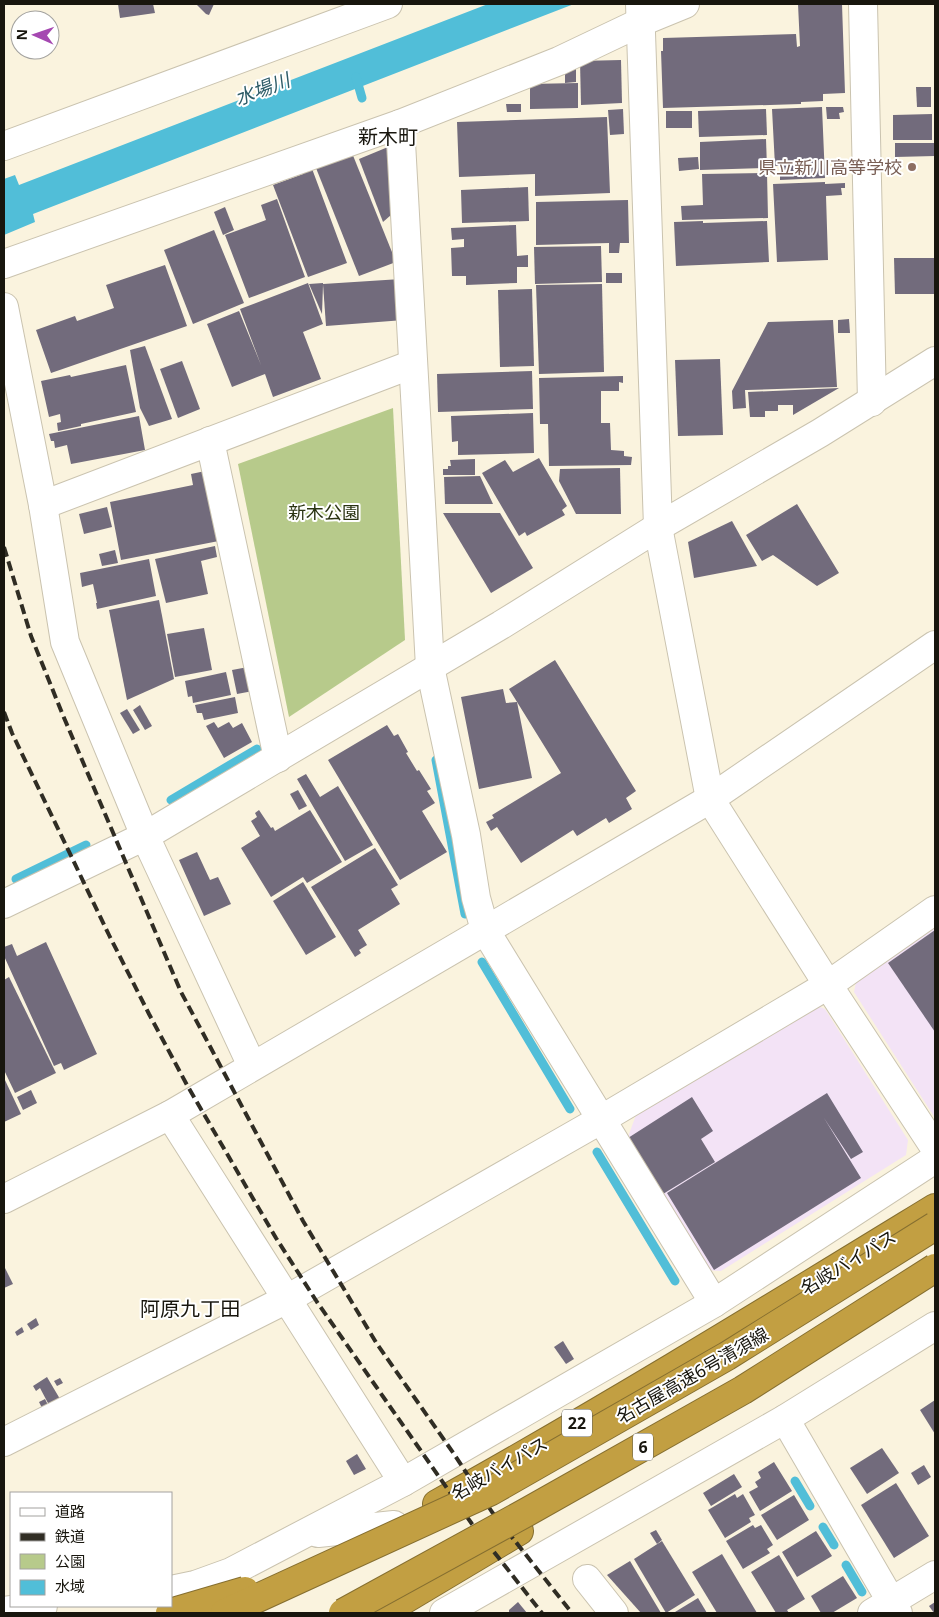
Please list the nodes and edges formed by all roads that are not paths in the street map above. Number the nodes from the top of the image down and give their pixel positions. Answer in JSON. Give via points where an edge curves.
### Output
{"nodes":[{"id":1,"x":388,"y":4,"type":"edge"},
{"id":2,"x":685,"y":4,"type":"edge"},
{"id":3,"x":863,"y":4,"type":"edge"},
{"id":4,"x":640,"y":10,"type":"edge"},
{"id":5,"x":400,"y":124,"type":"junction"},
{"id":6,"x":4,"y":146,"type":"edge"},
{"id":7,"x":4,"y":264,"type":"edge"},
{"id":8,"x":4,"y":307,"type":"edge"},
{"id":9,"x":935,"y":361,"type":"edge"},
{"id":10,"x":413,"y":364,"type":"junction"},
{"id":11,"x":872,"y":402,"type":"junction"},
{"id":12,"x":210,"y":442,"type":"junction"},
{"id":13,"x":44,"y":505,"type":"junction"},
{"id":14,"x":658,"y":527,"type":"junction"},
{"id":15,"x":935,"y":645,"type":"edge"},
{"id":16,"x":430,"y":667,"type":"junction"},
{"id":17,"x":278,"y":758,"type":"junction"},
{"id":18,"x":710,"y":799,"type":"junction"},
{"id":19,"x":145,"y":836,"type":"junction"},
{"id":20,"x":4,"y":904,"type":"edge"},
{"id":21,"x":935,"y":910,"type":"edge"},
{"id":22,"x":485,"y":930,"type":"junction"},
{"id":23,"x":828,"y":985,"type":"junction"},
{"id":24,"x":252,"y":1066,"type":"junction"},
{"id":25,"x":170,"y":1115,"type":"junction"},
{"id":26,"x":602,"y":1119,"type":"junction"},
{"id":27,"x":935,"y":1148,"type":"edge"},
{"id":28,"x":935,"y":1159,"type":"edge"},
{"id":29,"x":4,"y":1199,"type":"edge"},
{"id":30,"x":935,"y":1208,"type":"edge"},
{"id":31,"x":935,"y":1226,"type":"edge"},
{"id":32,"x":935,"y":1268,"type":"edge"},
{"id":33,"x":935,"y":1279,"type":"edge"},
{"id":34,"x":287,"y":1299,"type":"junction"},
{"id":35,"x":714,"y":1303,"type":"junction"},
{"id":36,"x":935,"y":1326,"type":"edge"},
{"id":37,"x":785,"y":1419,"type":"junction"},
{"id":38,"x":4,"y":1442,"type":"edge"},
{"id":39,"x":402,"y":1482,"type":"junction"},
{"id":40,"x":394,"y":1526,"type":"junction"},
{"id":41,"x":304,"y":1534,"type":"junction"},
{"id":42,"x":276,"y":1548,"type":"junction"},
{"id":43,"x":332,"y":1564,"type":"junction"},
{"id":44,"x":935,"y":1575,"type":"edge"},
{"id":45,"x":587,"y":1579,"type":"dead end"},
{"id":46,"x":172,"y":1590,"type":"edge"},
{"id":47,"x":35,"y":1607,"type":"edge"},
{"id":48,"x":396,"y":1607,"type":"edge"},
{"id":49,"x":887,"y":1609,"type":"edge"},
{"id":50,"x":459,"y":1610,"type":"edge"},
{"id":51,"x":4,"y":1611,"type":"edge"},
{"id":52,"x":170,"y":1613,"type":"edge"},
{"id":53,"x":205,"y":1613,"type":"edge"},
{"id":54,"x":225,"y":1613,"type":"edge"},
{"id":55,"x":343,"y":1613,"type":"edge"},
{"id":56,"x":373,"y":1613,"type":"edge"},
{"id":57,"x":614,"y":1613,"type":"edge"}],
"edges":[{"from":1,"to":6,"type":"street"},
{"from":2,"to":4,"type":"street"},
{"from":3,"to":11,"type":"street"},
{"from":4,"to":5,"type":"street","via":[[559,61]]},
{"from":4,"to":14,"type":"street"},
{"from":5,"to":7,"type":"street"},
{"from":5,"to":10,"type":"street"},
{"from":8,"to":13,"type":"street"},
{"from":9,"to":11,"type":"street"},
{"from":10,"to":12,"type":"street"},
{"from":10,"to":16,"type":"street"},
{"from":11,"to":14,"type":"street"},
{"from":12,"to":13,"type":"street"},
{"from":12,"to":17,"type":"street"},
{"from":13,"to":19,"type":"street","via":[[66,642]]},
{"from":14,"to":16,"type":"street"},
{"from":14,"to":18,"type":"street"},
{"from":15,"to":18,"type":"street"},
{"from":16,"to":17,"type":"street"},
{"from":16,"to":22,"type":"street"},
{"from":17,"to":19,"type":"street"},
{"from":18,"to":22,"type":"street"},
{"from":18,"to":23,"type":"street"},
{"from":19,"to":20,"type":"street"},
{"from":19,"to":24,"type":"street"},
{"from":21,"to":23,"type":"street"},
{"from":22,"to":24,"type":"street"},
{"from":22,"to":26,"type":"street"},
{"from":23,"to":26,"type":"street"},
{"from":23,"to":27,"type":"street"},
{"from":24,"to":25,"type":"street"},
{"from":25,"to":29,"type":"street"},
{"from":25,"to":34,"type":"street"},
{"from":26,"to":34,"type":"street"},
{"from":26,"to":35,"type":"street"},
{"from":28,"to":35,"type":"street"},
{"from":30,"to":40,"type":"highway","name":"名岐バイパス","number":"22","via":[[733,1332],[503,1467]]},
{"from":31,"to":43,"type":"highway","name":"名古屋高速6号清須線","number":"6","bridge":true,"via":[[727,1356],[491,1491]]},
{"from":32,"to":55,"type":"highway","name":"名古屋高速6号清須線","number":"6","bridge":true,"via":[[743,1390]]},
{"from":33,"to":48,"type":"highway"},
{"from":34,"to":38,"type":"street"},
{"from":34,"to":39,"type":"street"},
{"from":35,"to":39,"type":"street"},
{"from":36,"to":37,"type":"street"},
{"from":37,"to":49,"type":"street"},
{"from":37,"to":50,"type":"street"},
{"from":39,"to":41,"type":"street"},
{"from":40,"to":41,"type":"street"},
{"from":40,"to":53,"type":"highway","name":"名岐バイパス","number":"22"},
{"from":41,"to":42,"type":"street"},
{"from":42,"to":46,"type":"street","via":[[231,1572]]},
{"from":42,"to":53,"type":"street"},
{"from":43,"to":52,"type":"highway","bridge":true},
{"from":43,"to":54,"type":"highway","name":"名古屋高速6号清須線","number":"6","bridge":true},
{"from":44,"to":49,"type":"street"},
{"from":45,"to":57,"type":"street"},
{"from":47,"to":51,"type":"street"},
{"from":48,"to":56,"type":"highway"}]}
